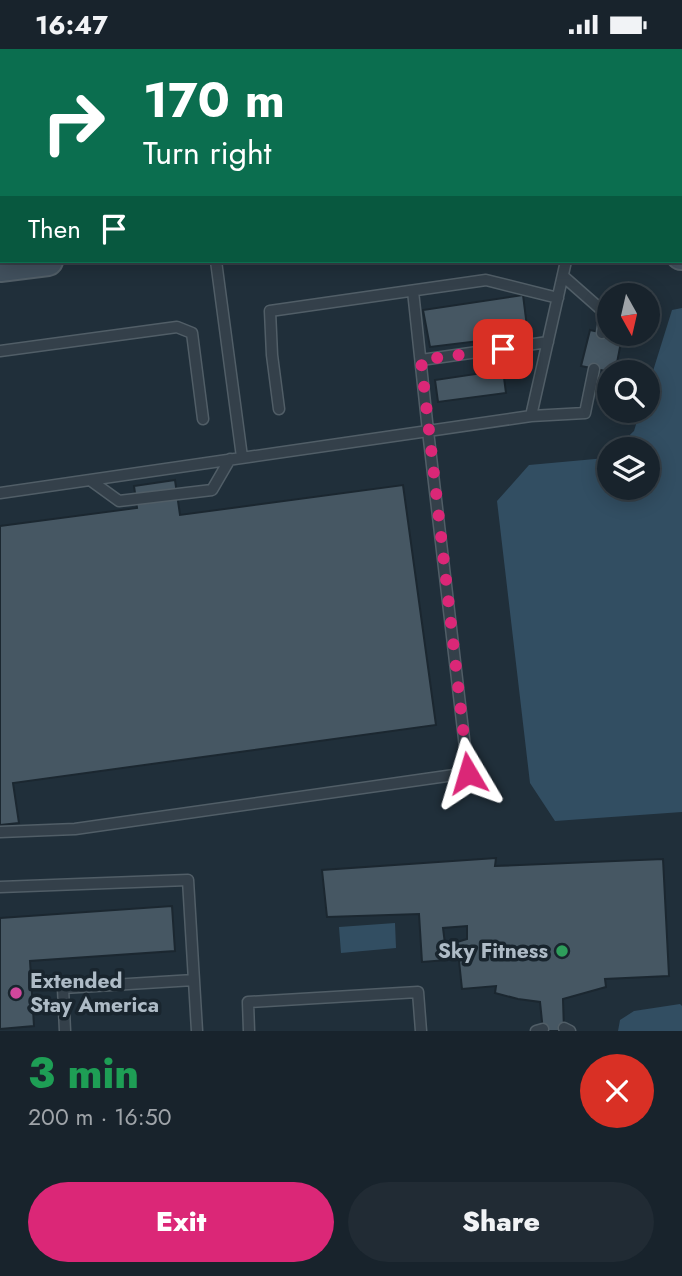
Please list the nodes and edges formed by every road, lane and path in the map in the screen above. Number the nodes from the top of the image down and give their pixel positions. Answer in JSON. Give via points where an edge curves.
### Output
{"nodes":[{"id":1,"x":32,"y":263,"type":"edge"},
{"id":2,"x":216,"y":263,"type":"edge"},
{"id":3,"x":566,"y":263,"type":"edge"},
{"id":4,"x":0,"y":267,"type":"edge"},
{"id":5,"x":563,"y":276,"type":"junction"},
{"id":6,"x":413,"y":291,"type":"junction"},
{"id":7,"x":558,"y":298,"type":"junction"},
{"id":8,"x":597,"y":306,"type":"edge"},
{"id":9,"x":548,"y":342,"type":"junction"},
{"id":10,"x":0,"y":351,"type":"edge"},
{"id":11,"x":421,"y":360,"type":"junction"},
{"id":12,"x":594,"y":369,"type":"dead end"},
{"id":13,"x":279,"y":409,"type":"dead end"},
{"id":14,"x":531,"y":416,"type":"junction"},
{"id":15,"x":204,"y":419,"type":"dead end"},
{"id":16,"x":428,"y":431,"type":"junction"},
{"id":17,"x":242,"y":457,"type":"junction"},
{"id":18,"x":230,"y":459,"type":"junction"},
{"id":19,"x":90,"y":480,"type":"junction"},
{"id":20,"x":0,"y":493,"type":"edge"},
{"id":21,"x":0,"y":832,"type":"edge"},
{"id":22,"x":0,"y":887,"type":"edge"},
{"id":23,"x":194,"y":980,"type":"junction"},
{"id":24,"x":65,"y":1031,"type":"edge"},
{"id":25,"x":197,"y":1031,"type":"edge"},
{"id":26,"x":249,"y":1031,"type":"edge"},
{"id":27,"x":421,"y":1031,"type":"edge"}],
"edges":[{"from":1,"to":4,"type":"main road"},
{"from":2,"to":17,"type":"lane"},
{"from":3,"to":5,"type":"lane"},
{"from":5,"to":7,"type":"lane"},
{"from":5,"to":8,"type":"lane"},
{"from":6,"to":7,"type":"lane","via":[[486,281]]},
{"from":6,"to":11,"type":"lane"},
{"from":6,"to":13,"type":"lane","via":[[270,311]]},
{"from":7,"to":9,"type":"lane"},
{"from":9,"to":11,"type":"lane"},
{"from":9,"to":14,"type":"lane"},
{"from":10,"to":15,"type":"lane","via":[[177,327],[192,333]]},
{"from":11,"to":16,"type":"lane"},
{"from":12,"to":14,"type":"lane","via":[[585,413]]},
{"from":14,"to":16,"type":"lane"},
{"from":16,"to":17,"type":"lane"},
{"from":16,"to":21,"type":"lane","via":[[468,773],[75,829]]},
{"from":17,"to":18,"type":"lane"},
{"from":18,"to":19,"type":"lane"},
{"from":18,"to":19,"type":"lane","via":[[212,490],[119,501]]},
{"from":19,"to":20,"type":"lane"},
{"from":22,"to":23,"type":"lane","via":[[188,880]]},
{"from":23,"to":24,"type":"lane","via":[[63,988]]},
{"from":23,"to":25,"type":"lane"},
{"from":26,"to":27,"type":"lane","via":[[248,1002],[418,992]]}]}
